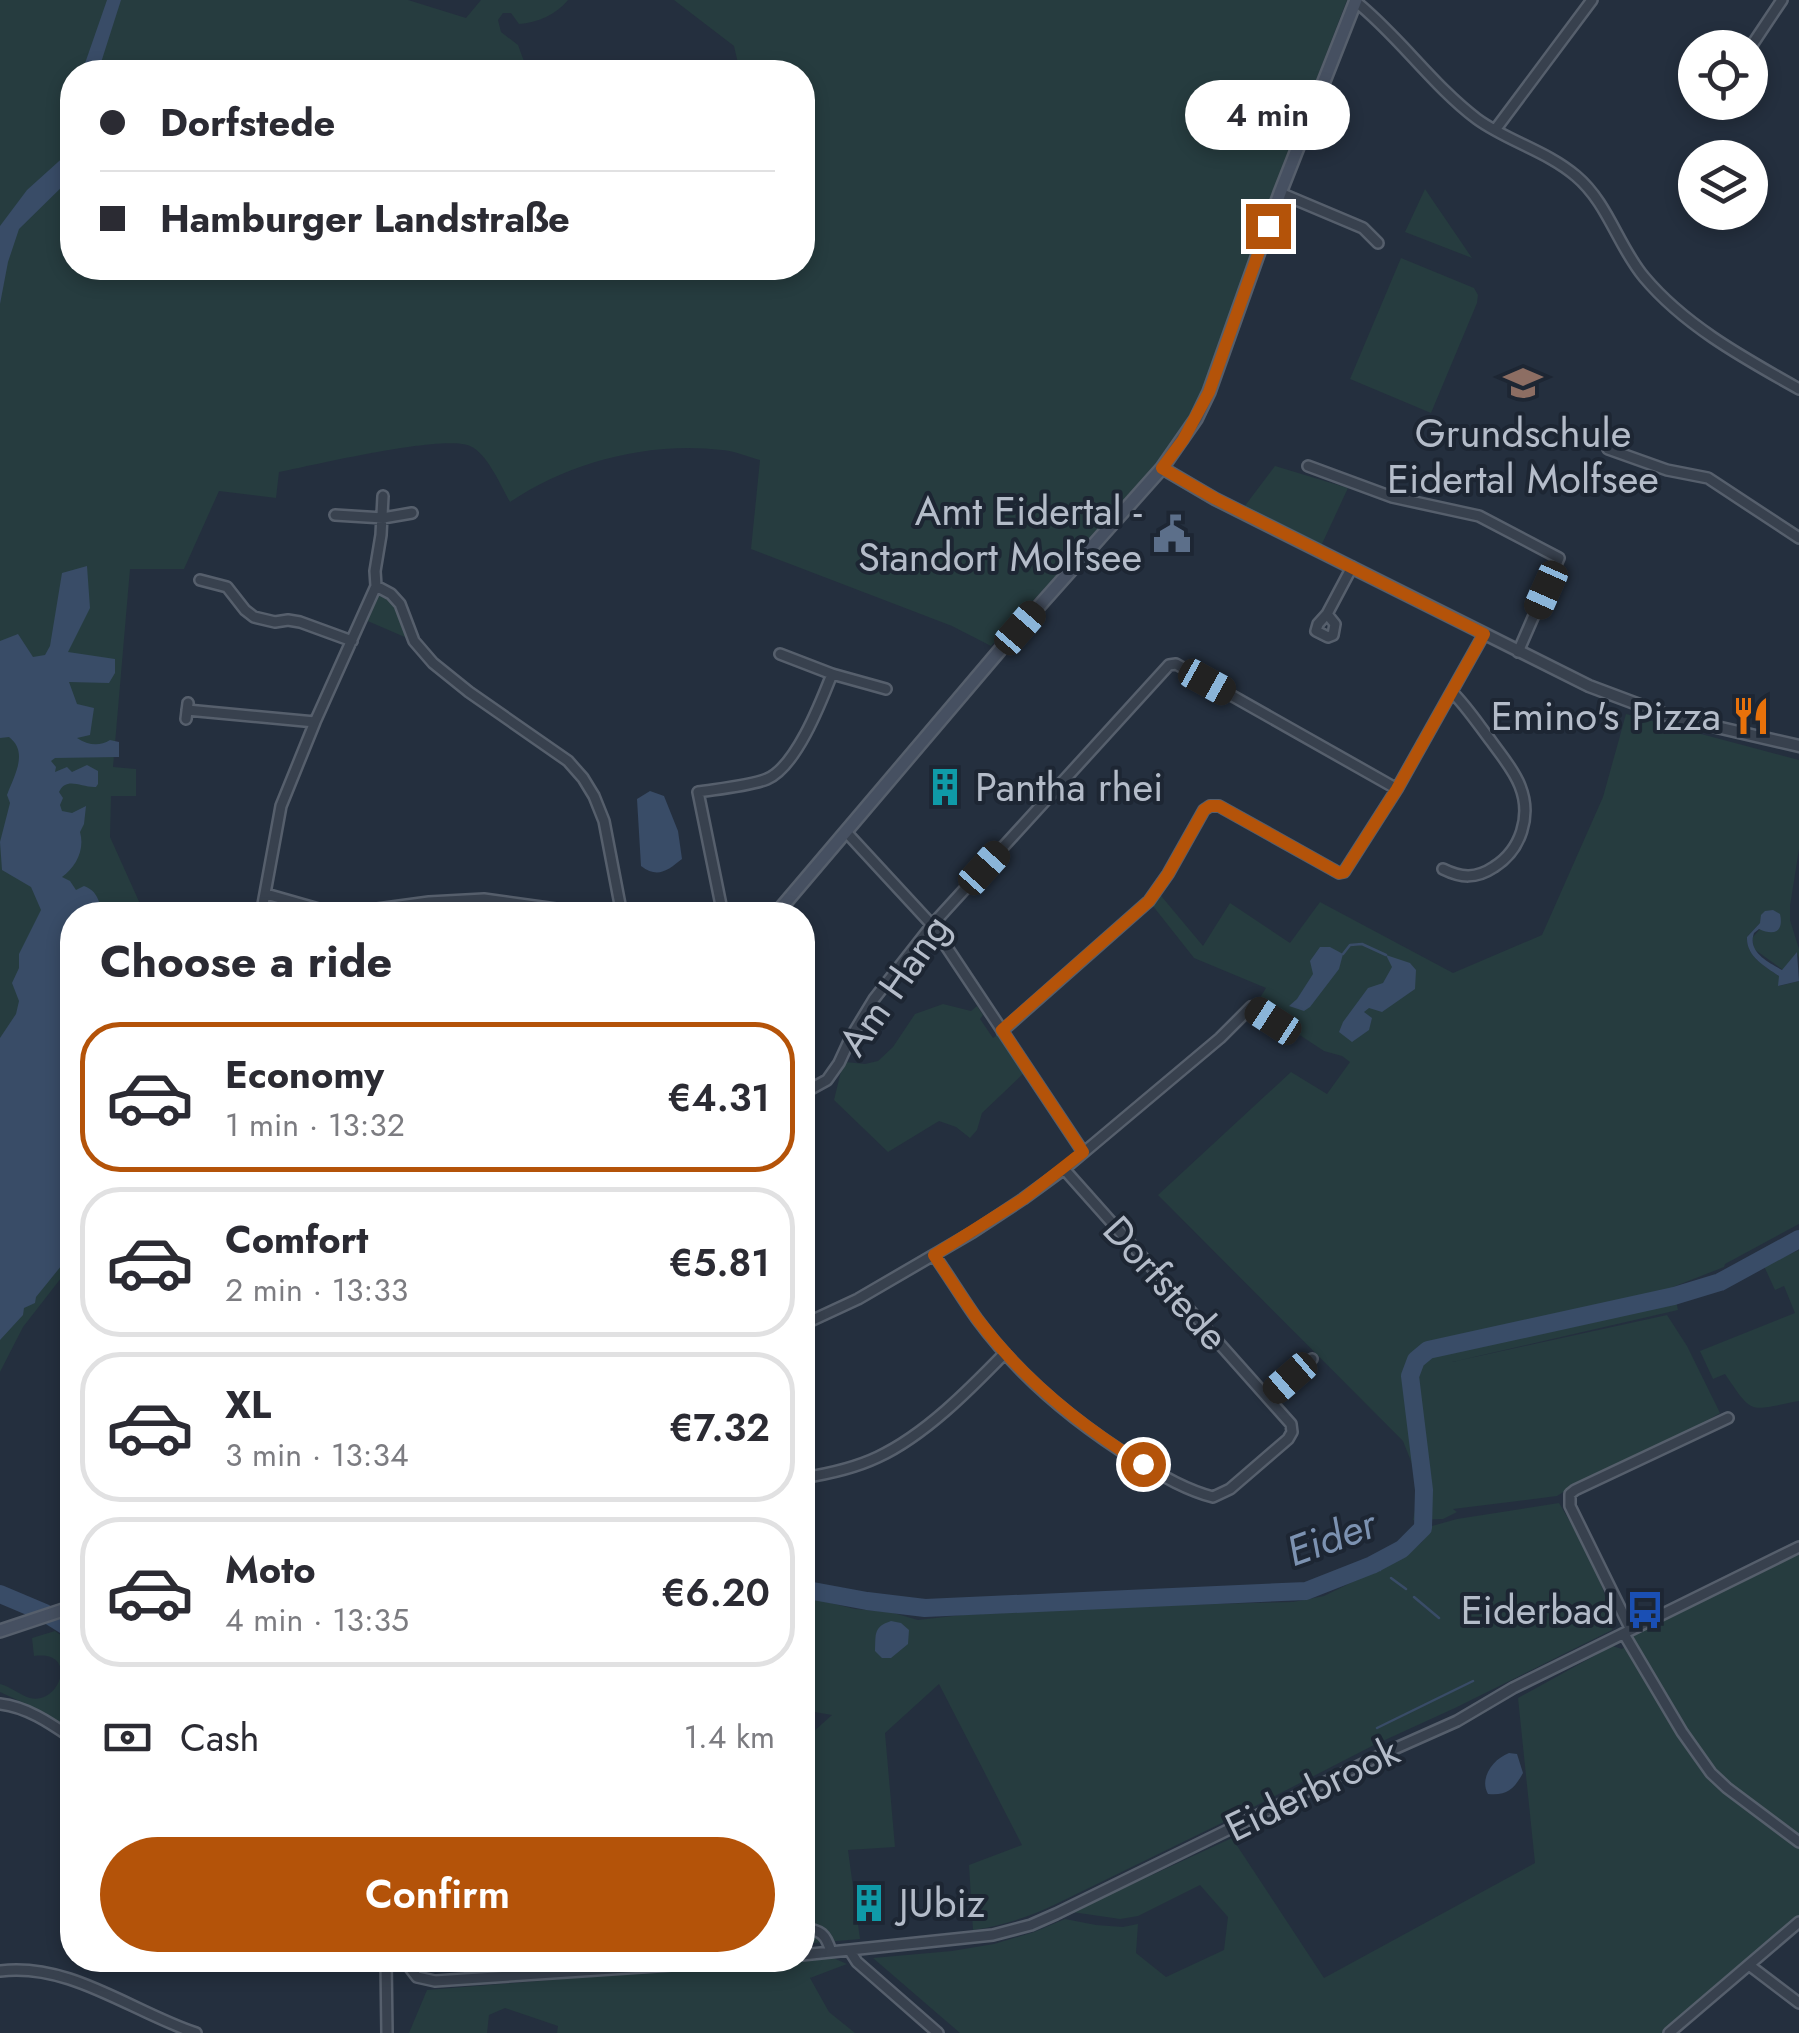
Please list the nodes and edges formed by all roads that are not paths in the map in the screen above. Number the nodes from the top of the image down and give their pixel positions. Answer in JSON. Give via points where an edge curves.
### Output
{"nodes":[{"id":1,"x":1592,"y":0,"type":"edge"},
{"id":2,"x":1782,"y":0,"type":"edge"},
{"id":3,"x":1355,"y":1,"type":"edge"},
{"id":4,"x":1762,"y":30,"type":"edge"},
{"id":5,"x":1495,"y":130,"type":"junction"},
{"id":6,"x":1280,"y":193,"type":"junction"},
{"id":7,"x":1378,"y":242,"type":"dead end"},
{"id":8,"x":1799,"y":389,"type":"edge"},
{"id":9,"x":1608,"y":449,"type":"dead end"},
{"id":10,"x":1308,"y":466,"type":"dead end"},
{"id":11,"x":1162,"y":468,"type":"junction"},
{"id":12,"x":383,"y":496,"type":"dead end"},
{"id":13,"x":412,"y":513,"type":"dead end"},
{"id":14,"x":336,"y":515,"type":"dead end"},
{"id":15,"x":383,"y":518,"type":"junction"},
{"id":16,"x":1799,"y":538,"type":"edge"},
{"id":17,"x":1352,"y":567,"type":"junction"},
{"id":18,"x":200,"y":580,"type":"dead end"},
{"id":19,"x":376,"y":586,"type":"junction"},
{"id":20,"x":1327,"y":614,"type":"dead end"},
{"id":21,"x":1484,"y":634,"type":"junction"},
{"id":22,"x":352,"y":641,"type":"junction"},
{"id":23,"x":1518,"y":652,"type":"junction"},
{"id":24,"x":780,"y":654,"type":"dead end"},
{"id":25,"x":832,"y":674,"type":"junction"},
{"id":26,"x":886,"y":689,"type":"dead end"},
{"id":27,"x":1452,"y":692,"type":"junction"},
{"id":28,"x":187,"y":711,"type":"dead end"},
{"id":29,"x":315,"y":722,"type":"junction"},
{"id":30,"x":1799,"y":746,"type":"edge"},
{"id":31,"x":1397,"y":789,"type":"junction"},
{"id":32,"x":847,"y":833,"type":"junction"},
{"id":33,"x":1443,"y":869,"type":"dead end"},
{"id":34,"x":266,"y":894,"type":"junction"},
{"id":35,"x":264,"y":902,"type":"edge"},
{"id":36,"x":293,"y":902,"type":"edge"},
{"id":37,"x":428,"y":902,"type":"edge"},
{"id":38,"x":506,"y":902,"type":"edge"},
{"id":39,"x":620,"y":902,"type":"edge"},
{"id":40,"x":720,"y":902,"type":"edge"},
{"id":41,"x":786,"y":902,"type":"edge"},
{"id":42,"x":932,"y":926,"type":"junction"},
{"id":43,"x":1273,"y":1021,"type":"dead end"},
{"id":44,"x":1002,"y":1030,"type":"junction"},
{"id":45,"x":815,"y":1087,"type":"edge"},
{"id":46,"x":1083,"y":1152,"type":"junction"},
{"id":47,"x":1064,"y":1169,"type":"junction"},
{"id":48,"x":934,"y":1255,"type":"junction"},
{"id":49,"x":815,"y":1319,"type":"edge"},
{"id":50,"x":1006,"y":1353,"type":"junction"},
{"id":51,"x":1312,"y":1358,"type":"dead end"},
{"id":52,"x":1267,"y":1397,"type":"junction"},
{"id":53,"x":1728,"y":1418,"type":"dead end"},
{"id":54,"x":815,"y":1475,"type":"edge"},
{"id":55,"x":1799,"y":1547,"type":"edge"},
{"id":56,"x":60,"y":1612,"type":"edge"},
{"id":57,"x":0,"y":1631,"type":"edge"},
{"id":58,"x":1627,"y":1632,"type":"junction"},
{"id":59,"x":0,"y":1704,"type":"edge"},
{"id":60,"x":60,"y":1730,"type":"edge"},
{"id":61,"x":1799,"y":1842,"type":"edge"},
{"id":62,"x":1799,"y":1922,"type":"edge"},
{"id":63,"x":815,"y":1931,"type":"edge"},
{"id":64,"x":850,"y":1950,"type":"junction"},
{"id":65,"x":831,"y":1952,"type":"junction"},
{"id":66,"x":815,"y":1954,"type":"edge"},
{"id":67,"x":1749,"y":1965,"type":"junction"},
{"id":68,"x":0,"y":1970,"type":"edge"},
{"id":69,"x":386,"y":1972,"type":"edge"},
{"id":70,"x":413,"y":1972,"type":"edge"},
{"id":71,"x":568,"y":1972,"type":"edge"},
{"id":72,"x":1799,"y":2003,"type":"edge"},
{"id":73,"x":196,"y":2033,"type":"edge"},
{"id":74,"x":388,"y":2033,"type":"edge"},
{"id":75,"x":938,"y":2033,"type":"edge"},
{"id":76,"x":1669,"y":2033,"type":"edge"}],
"edges":[{"from":1,"to":5,"type":"street"},
{"from":2,"to":4,"type":"street"},
{"from":3,"to":5,"type":"street","via":[[1459,104]]},
{"from":3,"to":6,"type":"main road"},
{"from":5,"to":8,"type":"street","via":[[1563,166],[1590,189],[1627,255],[1667,302]]},
{"from":6,"to":7,"type":"street","via":[[1363,228]]},
{"from":6,"to":11,"type":"main road","via":[[1209,392]]},
{"from":9,"to":16,"type":"street","via":[[1708,478]]},
{"from":10,"to":23,"type":"street","via":[[1392,498],[1479,516],[1560,558]]},
{"from":11,"to":17,"type":"street"},
{"from":11,"to":32,"type":"main road"},
{"from":12,"to":15,"type":"street"},
{"from":13,"to":15,"type":"street"},
{"from":14,"to":15,"type":"street"},
{"from":15,"to":19,"type":"street"},
{"from":17,"to":20,"type":"street"},
{"from":17,"to":21,"type":"street"},
{"from":18,"to":22,"type":"street","via":[[227,587],[254,617],[300,622]]},
{"from":19,"to":22,"type":"street"},
{"from":19,"to":39,"type":"street","via":[[400,604],[414,640],[433,664],[583,778],[604,822]]},
{"from":21,"to":23,"type":"street"},
{"from":21,"to":27,"type":"street"},
{"from":22,"to":29,"type":"street"},
{"from":23,"to":30,"type":"street","via":[[1669,716]]},
{"from":24,"to":25,"type":"street"},
{"from":25,"to":26,"type":"street"},
{"from":25,"to":40,"type":"street","via":[[810,726],[781,769],[768,779],[698,792]]},
{"from":27,"to":31,"type":"street"},
{"from":27,"to":33,"type":"street","via":[[1520,784],[1525,816],[1517,843],[1496,866],[1470,877]]},
{"from":28,"to":29,"type":"street"},
{"from":29,"to":34,"type":"street","via":[[281,806]]},
{"from":31,"to":42,"type":"street","name":"Am Hang","via":[[1169,665]]},
{"from":31,"to":44,"type":"street","via":[[1339,873],[1210,806],[1149,901]]},
{"from":32,"to":41,"type":"main road"},
{"from":32,"to":42,"type":"street"},
{"from":34,"to":35,"type":"street"},
{"from":34,"to":36,"type":"street"},
{"from":37,"to":38,"type":"street"},
{"from":42,"to":44,"type":"street"},
{"from":42,"to":45,"type":"street","name":"Am Hang","via":[[874,999],[840,1064]]},
{"from":43,"to":46,"type":"street","via":[[1251,1006]]},
{"from":44,"to":46,"type":"street"},
{"from":46,"to":47,"type":"street"},
{"from":47,"to":48,"type":"street"},
{"from":47,"to":52,"type":"street","name":"Dorfstede"},
{"from":48,"to":49,"type":"street"},
{"from":48,"to":50,"type":"street","name":"Dorfstede"},
{"from":50,"to":52,"type":"street","name":"Dorfstede","via":[[1096,1434],[1161,1475],[1213,1497],[1230,1490],[1292,1432]]},
{"from":50,"to":54,"type":"street","via":[[904,1442],[877,1458]]},
{"from":51,"to":52,"type":"street"},
{"from":53,"to":58,"type":"street","via":[[1570,1494]]},
{"from":55,"to":58,"type":"street","name":"Eiderbrook"},
{"from":56,"to":57,"type":"main road"},
{"from":58,"to":61,"type":"street","via":[[1711,1773]]},
{"from":58,"to":64,"type":"street","name":"Eiderbrook","via":[[1030,1925]]},
{"from":59,"to":60,"type":"street"},
{"from":62,"to":67,"type":"street"},
{"from":63,"to":65,"type":"street","via":[[828,1938]]},
{"from":64,"to":65,"type":"street","name":"Eiderbrook"},
{"from":64,"to":75,"type":"street"},
{"from":65,"to":66,"type":"street","name":"Eiderbrook"},
{"from":67,"to":72,"type":"street"},
{"from":67,"to":76,"type":"street"},
{"from":68,"to":73,"type":"street","via":[[67,1978]]},
{"from":69,"to":74,"type":"street"},
{"from":70,"to":71,"type":"street","via":[[435,1981]]}]}
